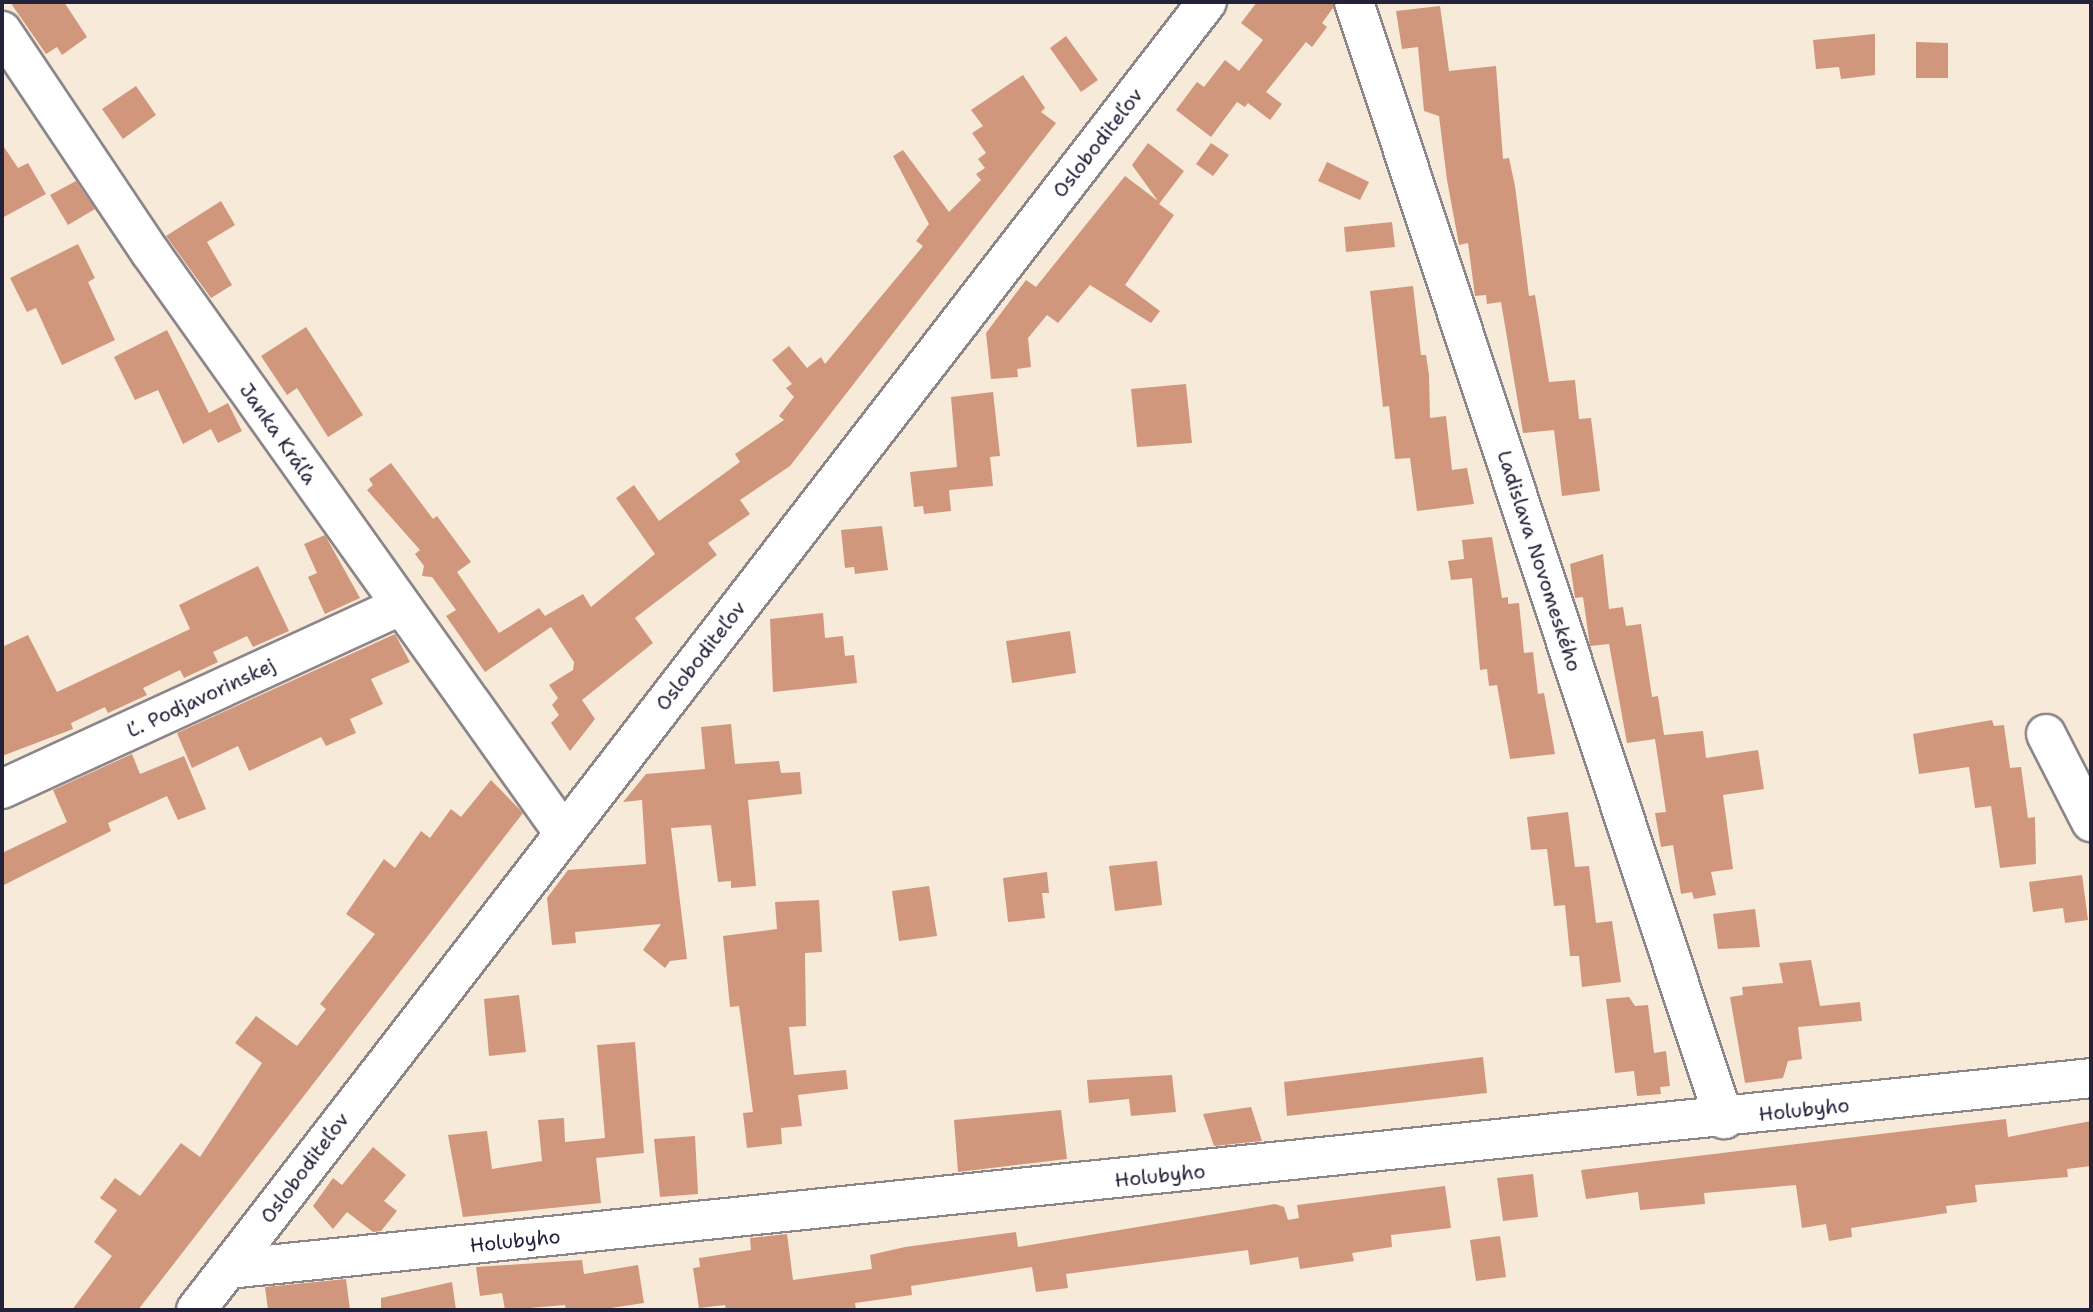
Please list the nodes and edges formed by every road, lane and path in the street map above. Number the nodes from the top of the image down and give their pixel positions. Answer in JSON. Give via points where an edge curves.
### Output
{"nodes":[{"id":1,"x":1207,"y":2,"type":"edge"},
{"id":2,"x":1354,"y":2,"type":"edge"},
{"id":3,"x":2,"y":31,"type":"edge"},
{"id":4,"x":399,"y":606,"type":"junction"},
{"id":5,"x":2046,"y":734,"type":"dead end"},
{"id":6,"x":2,"y":789,"type":"edge"},
{"id":7,"x":2091,"y":822,"type":"edge"},
{"id":8,"x":563,"y":832,"type":"junction"},
{"id":9,"x":2091,"y":1078,"type":"edge"},
{"id":10,"x":1724,"y":1119,"type":"junction"},
{"id":11,"x":228,"y":1269,"type":"junction"},
{"id":12,"x":196,"y":1310,"type":"edge"}],
"edges":[{"from":1,"to":8,"type":"street","name":"Osloboditeľov"},
{"from":2,"to":10,"type":"street","name":"Ladislava Novomeského"},
{"from":3,"to":4,"type":"street","name":"Janka Kráľa"},
{"from":4,"to":6,"type":"street","name":"Ľ. Podjavorinskej"},
{"from":4,"to":8,"type":"street","name":"Janka Kráľa"},
{"from":5,"to":7,"type":"street"},
{"from":8,"to":11,"type":"street","name":"Osloboditeľov"},
{"from":9,"to":10,"type":"street","name":"Holubyho"},
{"from":10,"to":11,"type":"street","name":"Holubyho"},
{"from":11,"to":12,"type":"street","name":"Osloboditeľov"}]}
